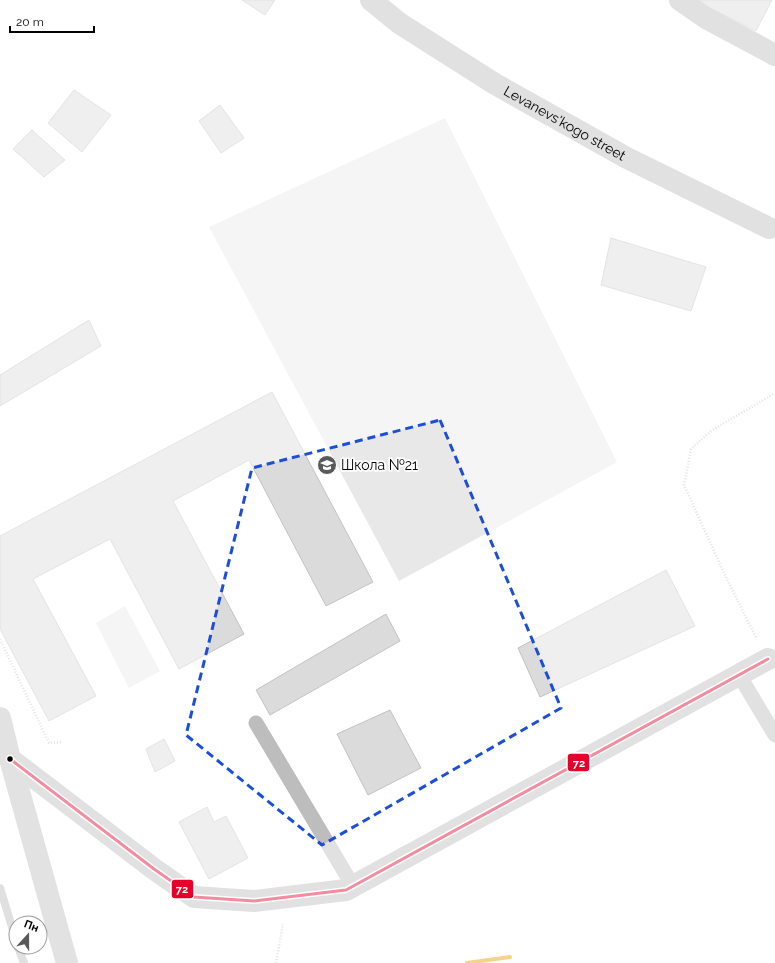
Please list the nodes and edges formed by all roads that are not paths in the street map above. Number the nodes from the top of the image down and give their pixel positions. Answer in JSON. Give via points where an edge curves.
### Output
{"nodes":[{"id":1,"x":371,"y":0,"type":"edge"},
{"id":2,"x":680,"y":0,"type":"edge"},
{"id":3,"x":775,"y":55,"type":"edge"},
{"id":4,"x":769,"y":228,"type":"dead end"},
{"id":5,"x":771,"y":657,"type":"edge"},
{"id":6,"x":739,"y":675,"type":"junction"},
{"id":7,"x":0,"y":718,"type":"edge"},
{"id":8,"x":256,"y":723,"type":"dead end"},
{"id":9,"x":775,"y":735,"type":"edge"},
{"id":10,"x":10,"y":759,"type":"junction"},
{"id":11,"x":353,"y":886,"type":"junction"},
{"id":12,"x":67,"y":963,"type":"edge"}],
"edges":[{"from":1,"to":4,"type":"street","name":"Levanevs'kogo street","via":[[399,23],[495,84],[627,158]]},
{"from":2,"to":3,"type":"street","via":[[706,18]]},
{"from":5,"to":6,"type":"street"},
{"from":6,"to":9,"type":"lane"},
{"from":6,"to":11,"type":"street"},
{"from":7,"to":10,"type":"street"},
{"from":8,"to":11,"type":"lane"},
{"from":10,"to":11,"type":"street","via":[[194,897],[254,901],[346,890]]},
{"from":10,"to":12,"type":"street"}]}
